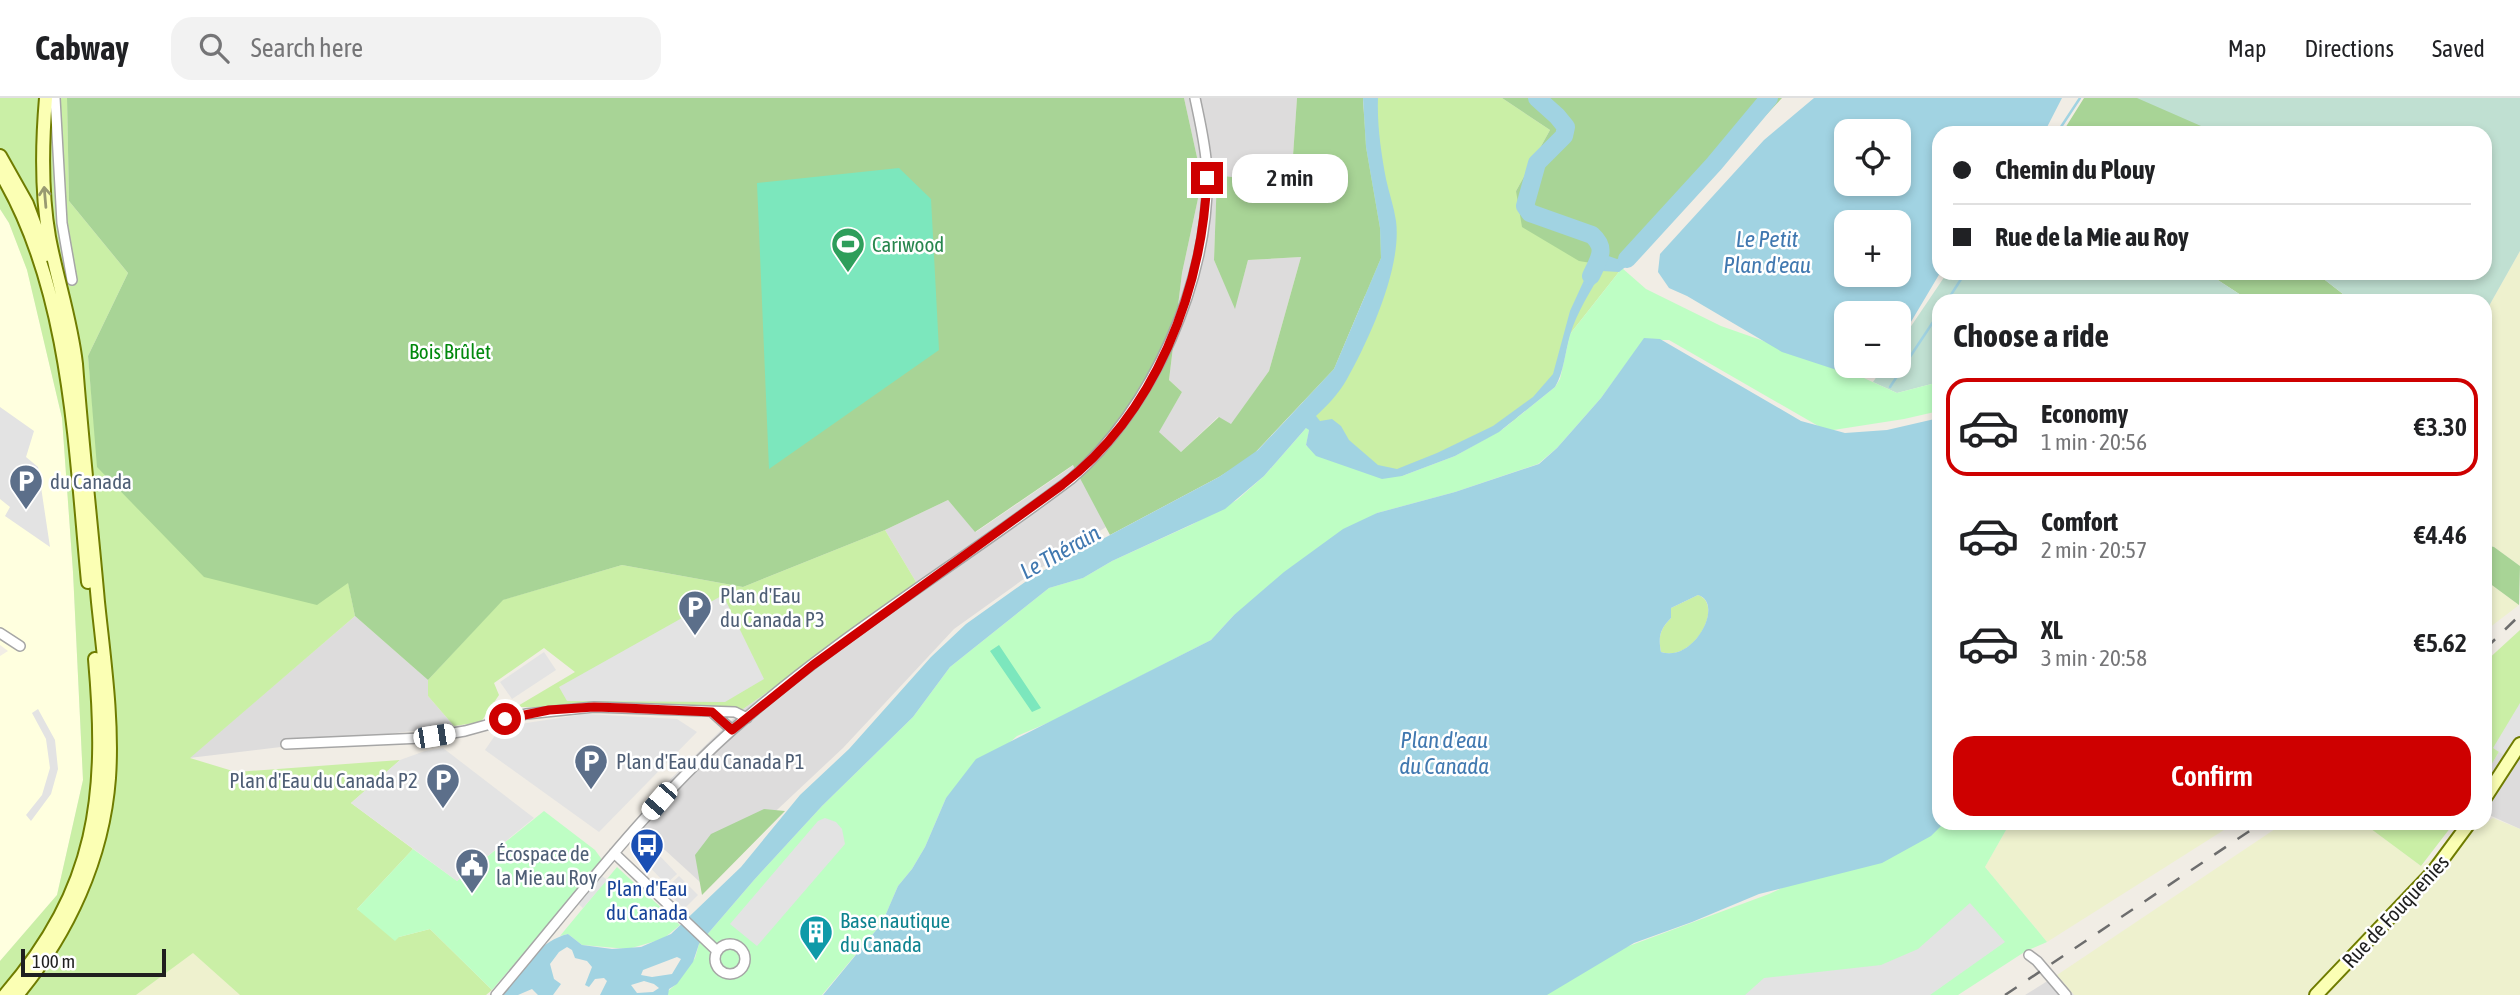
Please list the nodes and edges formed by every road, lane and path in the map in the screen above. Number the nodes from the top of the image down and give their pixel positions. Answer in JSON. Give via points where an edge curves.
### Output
{"nodes":[{"id":1,"x":46,"y":98,"type":"edge"},
{"id":2,"x":55,"y":98,"type":"edge"},
{"id":3,"x":1195,"y":98,"type":"edge"},
{"id":4,"x":0,"y":156,"type":"edge"},
{"id":5,"x":0,"y":172,"type":"edge"},
{"id":6,"x":72,"y":280,"type":"dead end"},
{"id":7,"x":77,"y":384,"type":"junction"},
{"id":8,"x":0,"y":633,"type":"edge"},
{"id":9,"x":20,"y":646,"type":"dead end"},
{"id":10,"x":712,"y":712,"type":"junction"},
{"id":11,"x":747,"y":718,"type":"junction"},
{"id":12,"x":732,"y":730,"type":"junction"},
{"id":13,"x":286,"y":744,"type":"dead end"},
{"id":14,"x":2520,"y":744,"type":"edge"},
{"id":15,"x":2492,"y":787,"type":"edge"},
{"id":16,"x":2464,"y":830,"type":"edge"},
{"id":17,"x":614,"y":853,"type":"junction"},
{"id":18,"x":718,"y":951,"type":"dead end"},
{"id":19,"x":2029,"y":955,"type":"dead end"},
{"id":20,"x":5,"y":995,"type":"edge"},
{"id":21,"x":17,"y":995,"type":"edge"},
{"id":22,"x":495,"y":995,"type":"edge"},
{"id":23,"x":2066,"y":995,"type":"edge"},
{"id":24,"x":2316,"y":995,"type":"edge"}],
"edges":[{"from":7,"to":1,"type":"main road","one_way":true,"via":[[70,323],[47,221],[43,163]]},
{"from":2,"to":6,"type":"street","via":[[62,231]]},
{"from":3,"to":11,"type":"street","via":[[1207,170],[1200,245],[1169,344],[1129,414],[1071,479]]},
{"from":4,"to":7,"type":"main road","via":[[43,245]]},
{"from":5,"to":20,"type":"main road","via":[[36,255],[64,361],[101,749],[94,823],[76,881],[47,937]]},
{"from":7,"to":21,"type":"main road","via":[[107,688],[108,780],[100,835],[83,886],[56,940]]},
{"from":8,"to":9,"type":"street"},
{"from":10,"to":11,"type":"street","via":[[735,712]]},
{"from":10,"to":12,"type":"street"},
{"from":10,"to":13,"type":"street","via":[[594,707],[526,714],[422,738]]},
{"from":11,"to":12,"type":"street"},
{"from":12,"to":17,"type":"street","via":[[659,801]]},
{"from":14,"to":15,"type":"main road"},
{"from":16,"to":24,"type":"main road","name":"Rue de Fouquenies","via":[[2433,872]]},
{"from":17,"to":18,"type":"street"},
{"from":17,"to":22,"type":"street"},
{"from":19,"to":23,"type":"street"}]}
